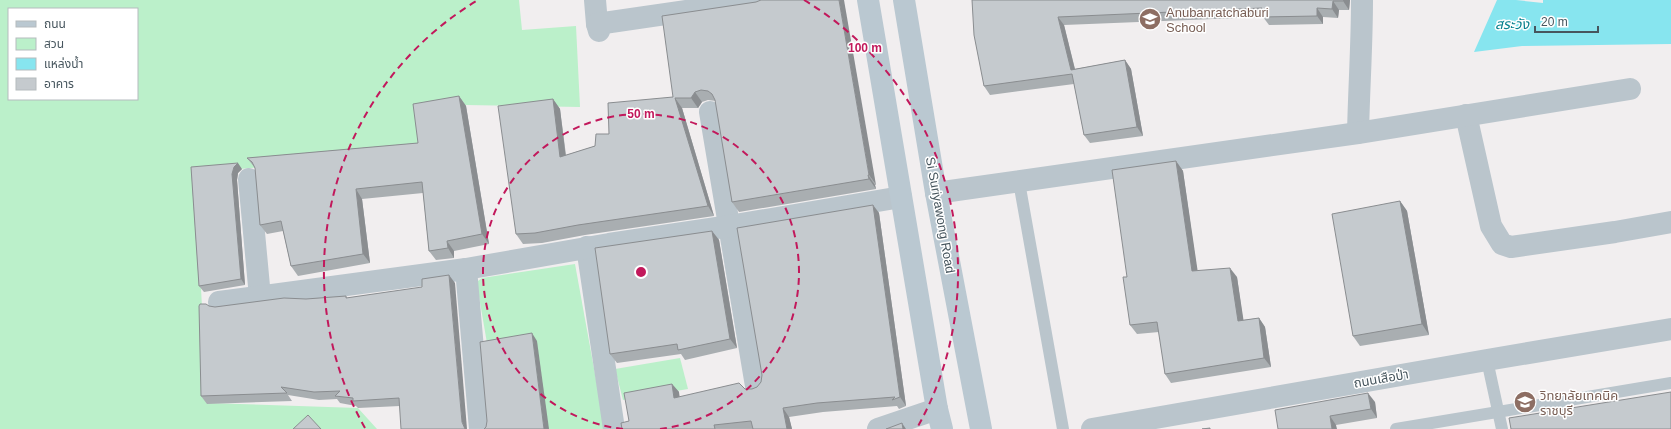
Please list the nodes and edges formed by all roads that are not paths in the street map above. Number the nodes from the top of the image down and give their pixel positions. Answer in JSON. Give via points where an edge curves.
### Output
{"nodes":[{"id":1,"x":595,"y":0,"type":"edge"},
{"id":2,"x":761,"y":0,"type":"edge"},
{"id":3,"x":868,"y":0,"type":"edge"},
{"id":4,"x":904,"y":0,"type":"edge"},
{"id":5,"x":1362,"y":0,"type":"edge"},
{"id":6,"x":731,"y":2,"type":"edge"},
{"id":7,"x":1630,"y":88,"type":"dead end"},
{"id":8,"x":710,"y":112,"type":"dead end"},
{"id":9,"x":1466,"y":115,"type":"junction"},
{"id":10,"x":1358,"y":133,"type":"junction"},
{"id":11,"x":249,"y":180,"type":"dead end"},
{"id":12,"x":1019,"y":182,"type":"junction"},
{"id":13,"x":936,"y":193,"type":"junction"},
{"id":14,"x":901,"y":197,"type":"junction"},
{"id":15,"x":1671,"y":222,"type":"edge"},
{"id":16,"x":730,"y":226,"type":"junction"},
{"id":17,"x":587,"y":247,"type":"junction"},
{"id":18,"x":466,"y":269,"type":"junction"},
{"id":19,"x":260,"y":297,"type":"junction"},
{"id":20,"x":219,"y":302,"type":"dead end"},
{"id":21,"x":1671,"y":329,"type":"edge"},
{"id":22,"x":1487,"y":360,"type":"junction"},
{"id":23,"x":1671,"y":383,"type":"edge"},
{"id":24,"x":756,"y":386,"type":"edge"},
{"id":25,"x":1499,"y":412,"type":"junction"},
{"id":26,"x":939,"y":419,"type":"edge"},
{"id":27,"x":480,"y":429,"type":"edge"},
{"id":28,"x":614,"y":429,"type":"edge"},
{"id":29,"x":878,"y":429,"type":"edge"},
{"id":30,"x":981,"y":429,"type":"edge"},
{"id":31,"x":1063,"y":429,"type":"edge"},
{"id":32,"x":1092,"y":429,"type":"edge"},
{"id":33,"x":1396,"y":429,"type":"edge"},
{"id":34,"x":1502,"y":429,"type":"edge"}],
"edges":[{"from":1,"to":6,"type":"street","via":[[598,28]]},
{"from":2,"to":6,"type":"street"},
{"from":3,"to":14,"type":"main road"},
{"from":4,"to":13,"type":"main road","name":"Si Suriyawong Road"},
{"from":5,"to":10,"type":"street"},
{"from":7,"to":9,"type":"street"},
{"from":8,"to":16,"type":"street"},
{"from":9,"to":10,"type":"street"},
{"from":9,"to":15,"type":"street","via":[[1491,226],[1502,244],[1511,247]]},
{"from":10,"to":12,"type":"street"},
{"from":11,"to":19,"type":"street"},
{"from":12,"to":13,"type":"street"},
{"from":12,"to":31,"type":"lane"},
{"from":13,"to":14,"type":"main road"},
{"from":13,"to":30,"type":"main road","name":"Si Suriyawong Road"},
{"from":14,"to":16,"type":"street"},
{"from":14,"to":26,"type":"main road"},
{"from":16,"to":17,"type":"street"},
{"from":16,"to":24,"type":"street"},
{"from":17,"to":18,"type":"street"},
{"from":17,"to":28,"type":"street"},
{"from":18,"to":19,"type":"street"},
{"from":18,"to":27,"type":"street"},
{"from":19,"to":20,"type":"street"},
{"from":21,"to":22,"type":"street","name":"ถนนเสือป่า"},
{"from":22,"to":25,"type":"lane"},
{"from":22,"to":32,"type":"street","name":"ถนนเสือป่า"},
{"from":23,"to":25,"type":"lane"},
{"from":25,"to":33,"type":"lane"},
{"from":25,"to":34,"type":"lane"},
{"from":26,"to":29,"type":"street"}]}
